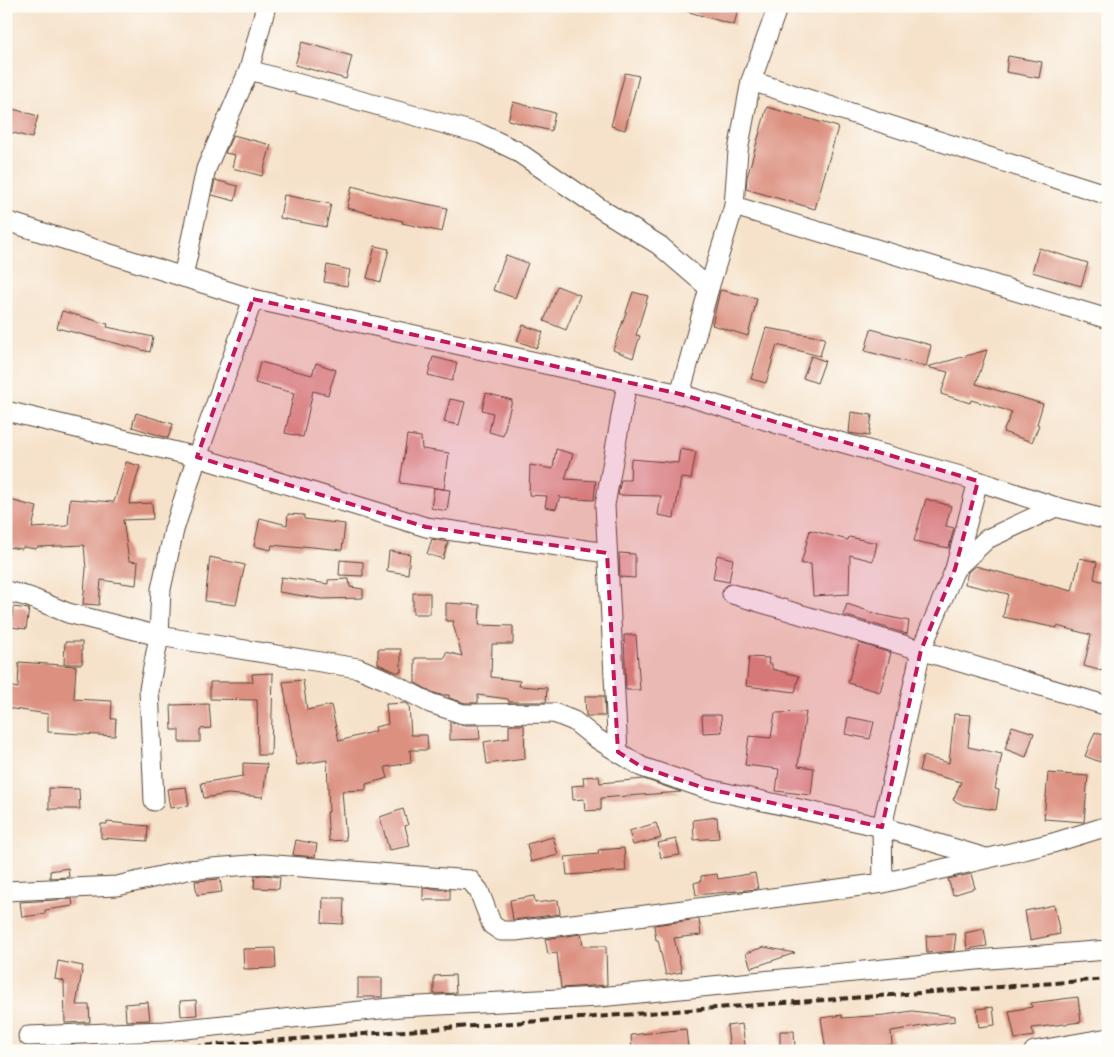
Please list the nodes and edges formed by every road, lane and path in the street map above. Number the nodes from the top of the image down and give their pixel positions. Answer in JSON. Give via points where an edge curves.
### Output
{"nodes":[{"id":1,"x":266,"y":6,"type":"edge"},
{"id":2,"x":778,"y":6,"type":"edge"},
{"id":3,"x":249,"y":70,"type":"junction"},
{"id":4,"x":751,"y":81,"type":"junction"},
{"id":5,"x":1108,"y":195,"type":"edge"},
{"id":6,"x":734,"y":206,"type":"junction"},
{"id":7,"x":6,"y":221,"type":"edge"},
{"id":8,"x":183,"y":277,"type":"junction"},
{"id":9,"x":709,"y":288,"type":"junction"},
{"id":10,"x":253,"y":299,"type":"junction"},
{"id":11,"x":1108,"y":319,"type":"edge"},
{"id":12,"x":627,"y":383,"type":"junction"},
{"id":13,"x":680,"y":394,"type":"junction"},
{"id":14,"x":6,"y":411,"type":"edge"},
{"id":15,"x":197,"y":457,"type":"junction"},
{"id":16,"x":978,"y":481,"type":"junction"},
{"id":17,"x":1056,"y":507,"type":"junction"},
{"id":18,"x":1108,"y":520,"type":"edge"},
{"id":19,"x":607,"y":553,"type":"junction"},
{"id":20,"x":955,"y":569,"type":"junction"},
{"id":21,"x":6,"y":591,"type":"edge"},
{"id":22,"x":732,"y":594,"type":"dead end"},
{"id":23,"x":159,"y":636,"type":"junction"},
{"id":24,"x":921,"y":650,"type":"junction"},
{"id":25,"x":1108,"y":706,"type":"edge"},
{"id":26,"x":618,"y":752,"type":"junction"},
{"id":27,"x":154,"y":801,"type":"dead end"},
{"id":28,"x":1108,"y":826,"type":"edge"},
{"id":29,"x":882,"y":827,"type":"junction"},
{"id":30,"x":987,"y":858,"type":"junction"},
{"id":31,"x":883,"y":882,"type":"junction"},
{"id":32,"x":6,"y":891,"type":"edge"},
{"id":33,"x":1108,"y":950,"type":"edge"},
{"id":34,"x":28,"y":1036,"type":"dead end"},
{"id":35,"x":1108,"y":1038,"type":"edge"},
{"id":36,"x":1034,"y":1051,"type":"edge"}],
"edges":[{"from":1,"to":3,"type":"street"},
{"from":2,"to":4,"type":"street"},
{"from":3,"to":8,"type":"street","via":[[206,169]]},
{"from":3,"to":9,"type":"street","via":[[481,134],[515,150],[659,245]]},
{"from":4,"to":5,"type":"street"},
{"from":4,"to":6,"type":"street","via":[[738,151]]},
{"from":6,"to":9,"type":"street"},
{"from":6,"to":11,"type":"street"},
{"from":7,"to":8,"type":"street"},
{"from":8,"to":10,"type":"street"},
{"from":9,"to":13,"type":"street"},
{"from":10,"to":12,"type":"street"},
{"from":10,"to":15,"type":"street"},
{"from":12,"to":13,"type":"street"},
{"from":12,"to":19,"type":"street","via":[[605,505]]},
{"from":13,"to":16,"type":"street"},
{"from":14,"to":15,"type":"street"},
{"from":15,"to":19,"type":"street","via":[[426,527]]},
{"from":15,"to":23,"type":"street","via":[[174,530],[161,589]]},
{"from":16,"to":17,"type":"street"},
{"from":16,"to":20,"type":"street"},
{"from":17,"to":18,"type":"street"},
{"from":17,"to":20,"type":"street","via":[[987,539]]},
{"from":19,"to":26,"type":"street"},
{"from":20,"to":24,"type":"street"},
{"from":21,"to":23,"type":"street","via":[[68,613]]},
{"from":22,"to":24,"type":"street"},
{"from":23,"to":26,"type":"street","via":[[358,668],[430,703],[463,714],[554,713],[574,721]]},
{"from":23,"to":27,"type":"street","via":[[148,689]]},
{"from":24,"to":25,"type":"street"},
{"from":24,"to":29,"type":"street"},
{"from":26,"to":29,"type":"street","via":[[642,767],[704,788]]},
{"from":28,"to":30,"type":"street"},
{"from":29,"to":30,"type":"street"},
{"from":29,"to":31,"type":"street"},
{"from":30,"to":31,"type":"street"},
{"from":31,"to":32,"type":"street","via":[[646,915],[500,931],[492,925],[480,891],[470,880],[263,864],[187,870],[117,886]]},
{"from":33,"to":34,"type":"street","via":[[599,997],[400,1007],[165,1031]]},
{"from":35,"to":36,"type":"street"}]}
